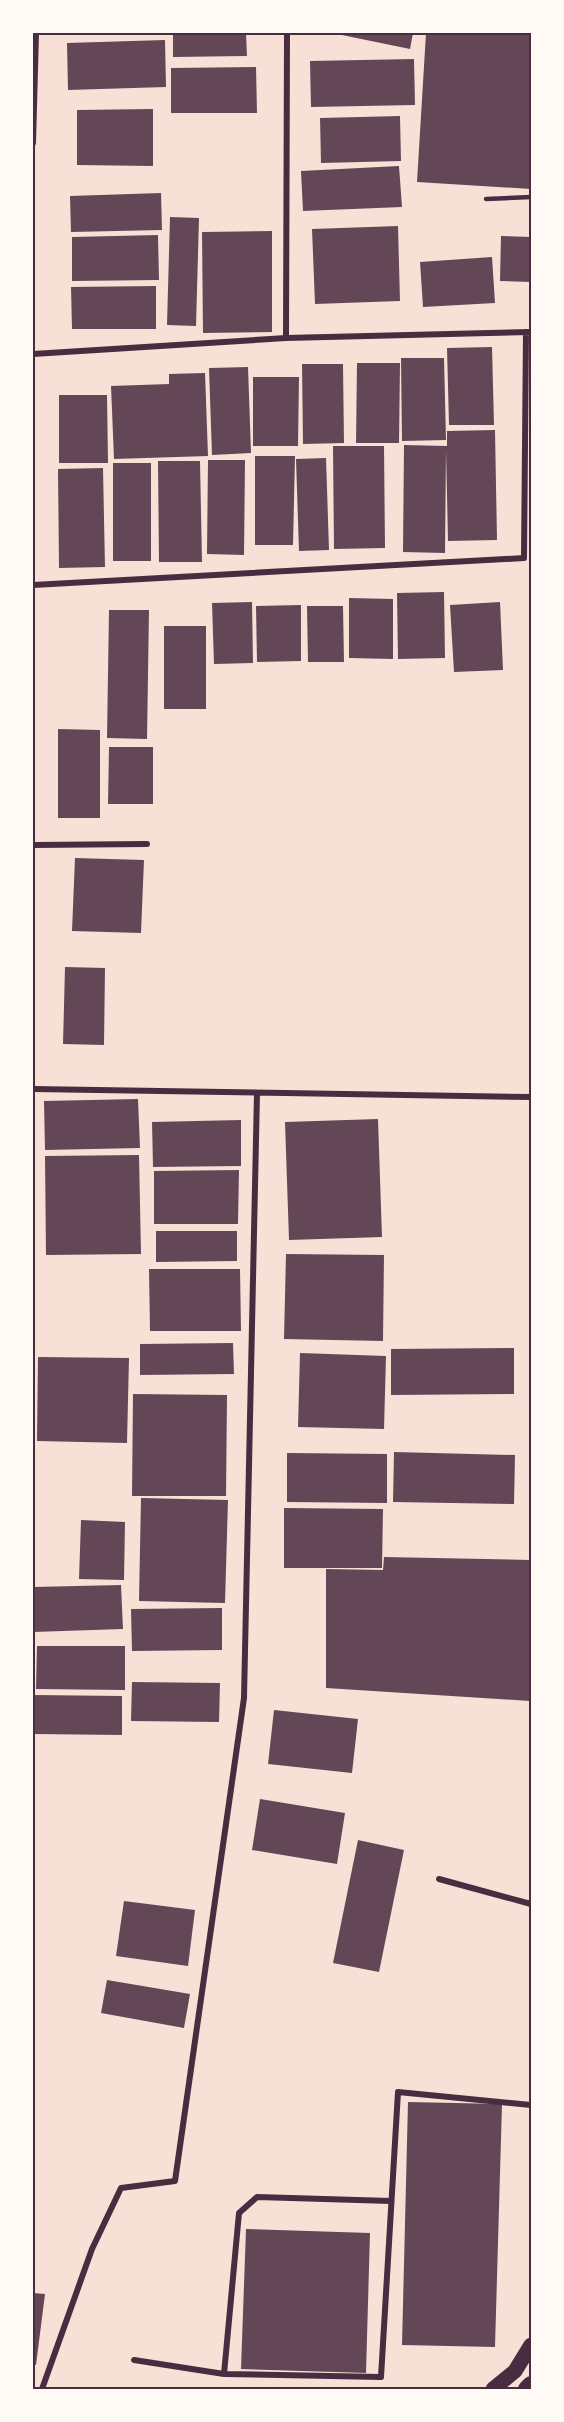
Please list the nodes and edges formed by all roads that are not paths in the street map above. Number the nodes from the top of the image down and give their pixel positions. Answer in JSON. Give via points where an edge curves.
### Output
{"nodes":[{"id":1,"x":36,"y":33,"type":"edge"},
{"id":2,"x":287,"y":33,"type":"edge"},
{"id":3,"x":33,"y":143,"type":"edge"},
{"id":4,"x":531,"y":197,"type":"edge"},
{"id":5,"x":486,"y":199,"type":"dead end"},
{"id":6,"x":529,"y":332,"type":"edge"},
{"id":7,"x":286,"y":338,"type":"junction"},
{"id":8,"x":33,"y":354,"type":"edge"},
{"id":9,"x":33,"y":585,"type":"edge"},
{"id":10,"x":147,"y":844,"type":"dead end"},
{"id":11,"x":33,"y":845,"type":"edge"},
{"id":12,"x":33,"y":1089,"type":"edge"},
{"id":13,"x":258,"y":1093,"type":"junction"},
{"id":14,"x":531,"y":1097,"type":"edge"},
{"id":15,"x":439,"y":1879,"type":"dead end"},
{"id":16,"x":531,"y":1904,"type":"edge"},
{"id":17,"x":531,"y":2104,"type":"edge"},
{"id":18,"x":391,"y":2202,"type":"junction"},
{"id":19,"x":529,"y":2353,"type":"edge"},
{"id":20,"x":134,"y":2360,"type":"dead end"},
{"id":21,"x":224,"y":2374,"type":"junction"},
{"id":22,"x":531,"y":2385,"type":"edge"},
{"id":23,"x":42,"y":2389,"type":"edge"},
{"id":24,"x":494,"y":2389,"type":"edge"},
{"id":25,"x":527,"y":2389,"type":"edge"}],
"edges":[{"from":1,"to":3,"type":"street"},
{"from":2,"to":7,"type":"street"},
{"from":4,"to":5,"type":"lane"},
{"from":6,"to":7,"type":"street"},
{"from":6,"to":9,"type":"street","via":[[524,558]]},
{"from":7,"to":8,"type":"street"},
{"from":10,"to":11,"type":"street"},
{"from":12,"to":13,"type":"street"},
{"from":13,"to":14,"type":"street"},
{"from":13,"to":23,"type":"street","via":[[244,1698],[175,2181],[121,2188],[92,2249]]},
{"from":15,"to":16,"type":"street"},
{"from":17,"to":18,"type":"street","via":[[398,2092]]},
{"from":18,"to":21,"type":"street","via":[[257,2197],[240,2213]]},
{"from":18,"to":21,"type":"street","via":[[381,2377]]},
{"from":19,"to":24,"type":"main road"},
{"from":20,"to":21,"type":"street"},
{"from":22,"to":25,"type":"highway"}]}
